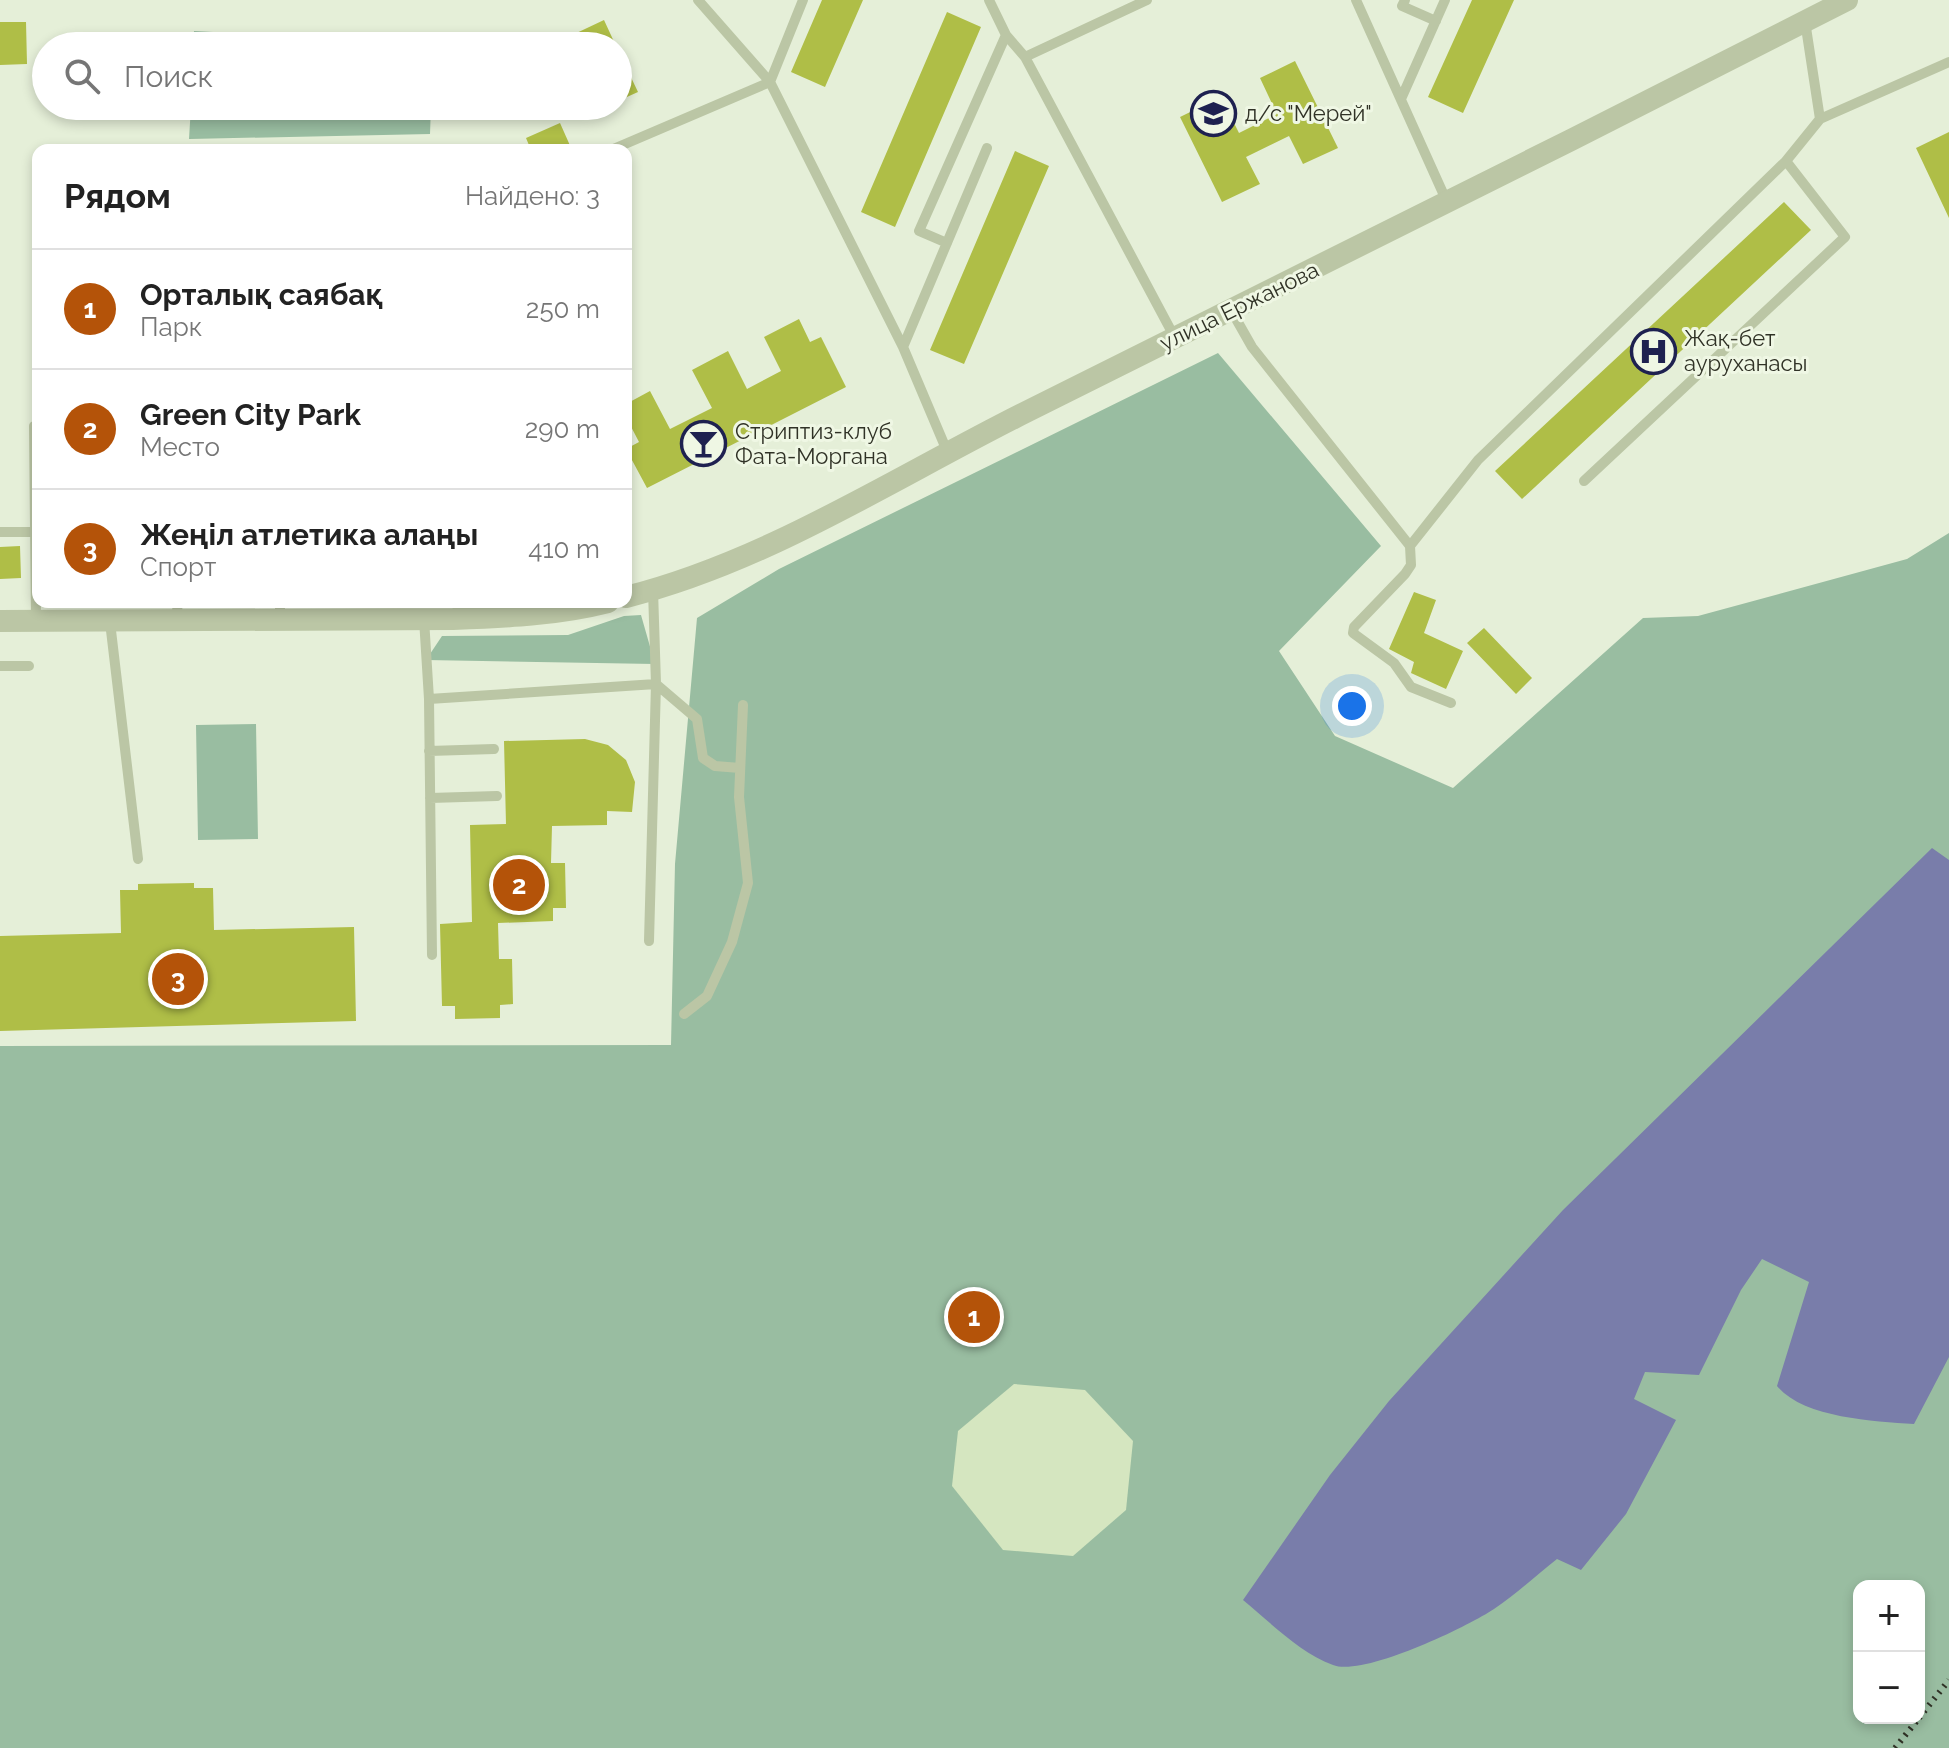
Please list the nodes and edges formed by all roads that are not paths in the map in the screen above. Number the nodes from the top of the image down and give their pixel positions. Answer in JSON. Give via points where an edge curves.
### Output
{"nodes":[{"id":1,"x":698,"y":0,"type":"edge"},
{"id":2,"x":803,"y":0,"type":"edge"},
{"id":3,"x":989,"y":0,"type":"edge"},
{"id":4,"x":1147,"y":0,"type":"edge"},
{"id":5,"x":1356,"y":0,"type":"edge"},
{"id":6,"x":1405,"y":0,"type":"edge"},
{"id":7,"x":1445,"y":0,"type":"edge"},
{"id":8,"x":1847,"y":0,"type":"edge"},
{"id":9,"x":1436,"y":21,"type":"junction"},
{"id":10,"x":1805,"y":21,"type":"junction"},
{"id":11,"x":1006,"y":35,"type":"junction"},
{"id":12,"x":1025,"y":57,"type":"junction"},
{"id":13,"x":1949,"y":62,"type":"edge"},
{"id":14,"x":770,"y":82,"type":"junction"},
{"id":15,"x":1401,"y":99,"type":"junction"},
{"id":16,"x":1820,"y":119,"type":"junction"},
{"id":17,"x":625,"y":144,"type":"edge"},
{"id":18,"x":987,"y":148,"type":"dead end"},
{"id":19,"x":1786,"y":161,"type":"junction"},
{"id":20,"x":1447,"y":202,"type":"junction"},
{"id":21,"x":947,"y":243,"type":"junction"},
{"id":22,"x":1231,"y":310,"type":"junction"},
{"id":23,"x":1175,"y":338,"type":"junction"},
{"id":24,"x":903,"y":347,"type":"junction"},
{"id":25,"x":947,"y":451,"type":"junction"},
{"id":26,"x":1584,"y":481,"type":"dead end"},
{"id":27,"x":0,"y":532,"type":"edge"},
{"id":28,"x":32,"y":532,"type":"edge"},
{"id":29,"x":1410,"y":546,"type":"junction"},
{"id":30,"x":653,"y":590,"type":"junction"},
{"id":31,"x":632,"y":595,"type":"edge"},
{"id":32,"x":36,"y":608,"type":"edge"},
{"id":33,"x":585,"y":608,"type":"edge"},
{"id":34,"x":280,"y":611,"type":"edge"},
{"id":35,"x":177,"y":612,"type":"edge"},
{"id":36,"x":424,"y":619,"type":"junction"},
{"id":37,"x":0,"y":621,"type":"edge"},
{"id":38,"x":36,"y":621,"type":"junction"},
{"id":39,"x":110,"y":622,"type":"junction"},
{"id":40,"x":0,"y":666,"type":"edge"},
{"id":41,"x":29,"y":666,"type":"dead end"},
{"id":42,"x":656,"y":684,"type":"junction"},
{"id":43,"x":429,"y":699,"type":"junction"},
{"id":44,"x":1451,"y":703,"type":"dead end"},
{"id":45,"x":743,"y":705,"type":"dead end"},
{"id":46,"x":494,"y":749,"type":"dead end"},
{"id":47,"x":429,"y":751,"type":"junction"},
{"id":48,"x":740,"y":768,"type":"junction"},
{"id":49,"x":497,"y":796,"type":"dead end"},
{"id":50,"x":430,"y":798,"type":"junction"},
{"id":51,"x":138,"y":859,"type":"dead end"},
{"id":52,"x":649,"y":941,"type":"dead end"},
{"id":53,"x":432,"y":955,"type":"dead end"},
{"id":54,"x":684,"y":1014,"type":"dead end"}],
"edges":[{"from":1,"to":14,"type":"lane"},
{"from":2,"to":14,"type":"lane"},
{"from":3,"to":11,"type":"lane"},
{"from":4,"to":12,"type":"lane"},
{"from":5,"to":15,"type":"lane"},
{"from":6,"to":9,"type":"lane","via":[[1402,6]]},
{"from":7,"to":9,"type":"lane"},
{"from":8,"to":10,"type":"street","name":"улица Ержанова"},
{"from":9,"to":15,"type":"lane"},
{"from":10,"to":16,"type":"lane"},
{"from":10,"to":20,"type":"street","name":"улица Ержанова"},
{"from":11,"to":12,"type":"lane"},
{"from":11,"to":21,"type":"lane","via":[[919,231]]},
{"from":12,"to":23,"type":"lane"},
{"from":13,"to":16,"type":"lane"},
{"from":14,"to":17,"type":"lane"},
{"from":14,"to":24,"type":"lane"},
{"from":15,"to":20,"type":"lane"},
{"from":16,"to":19,"type":"lane"},
{"from":18,"to":21,"type":"lane"},
{"from":19,"to":26,"type":"lane","via":[[1845,237]]},
{"from":19,"to":29,"type":"lane","via":[[1478,460]]},
{"from":20,"to":22,"type":"street","name":"улица Ержанова"},
{"from":21,"to":24,"type":"lane"},
{"from":22,"to":23,"type":"street","name":"улица Ержанова"},
{"from":22,"to":29,"type":"lane","via":[[1252,347]]},
{"from":23,"to":25,"type":"street","name":"улица Ержанова"},
{"from":24,"to":25,"type":"lane"},
{"from":25,"to":30,"type":"street","name":"улица Ержанова","via":[[765,545]]},
{"from":27,"to":28,"type":"lane"},
{"from":29,"to":44,"type":"lane","via":[[1411,565],[1353,633],[1394,663],[1411,687]]},
{"from":30,"to":31,"type":"street","name":"улица Ержанова"},
{"from":30,"to":42,"type":"lane"},
{"from":32,"to":38,"type":"lane"},
{"from":33,"to":36,"type":"street","via":[[521,617]]},
{"from":34,"to":35,"type":"street"},
{"from":34,"to":36,"type":"street"},
{"from":35,"to":39,"type":"street"},
{"from":36,"to":43,"type":"lane"},
{"from":37,"to":38,"type":"street"},
{"from":38,"to":39,"type":"street"},
{"from":39,"to":51,"type":"lane"},
{"from":40,"to":41,"type":"lane"},
{"from":42,"to":43,"type":"lane"},
{"from":42,"to":48,"type":"lane","via":[[697,719],[703,758],[715,766]]},
{"from":42,"to":52,"type":"lane"},
{"from":43,"to":47,"type":"lane"},
{"from":45,"to":48,"type":"lane"},
{"from":46,"to":47,"type":"lane"},
{"from":47,"to":50,"type":"lane"},
{"from":48,"to":54,"type":"lane","via":[[748,883],[732,942],[707,996]]},
{"from":49,"to":50,"type":"lane"},
{"from":50,"to":53,"type":"lane"}]}
